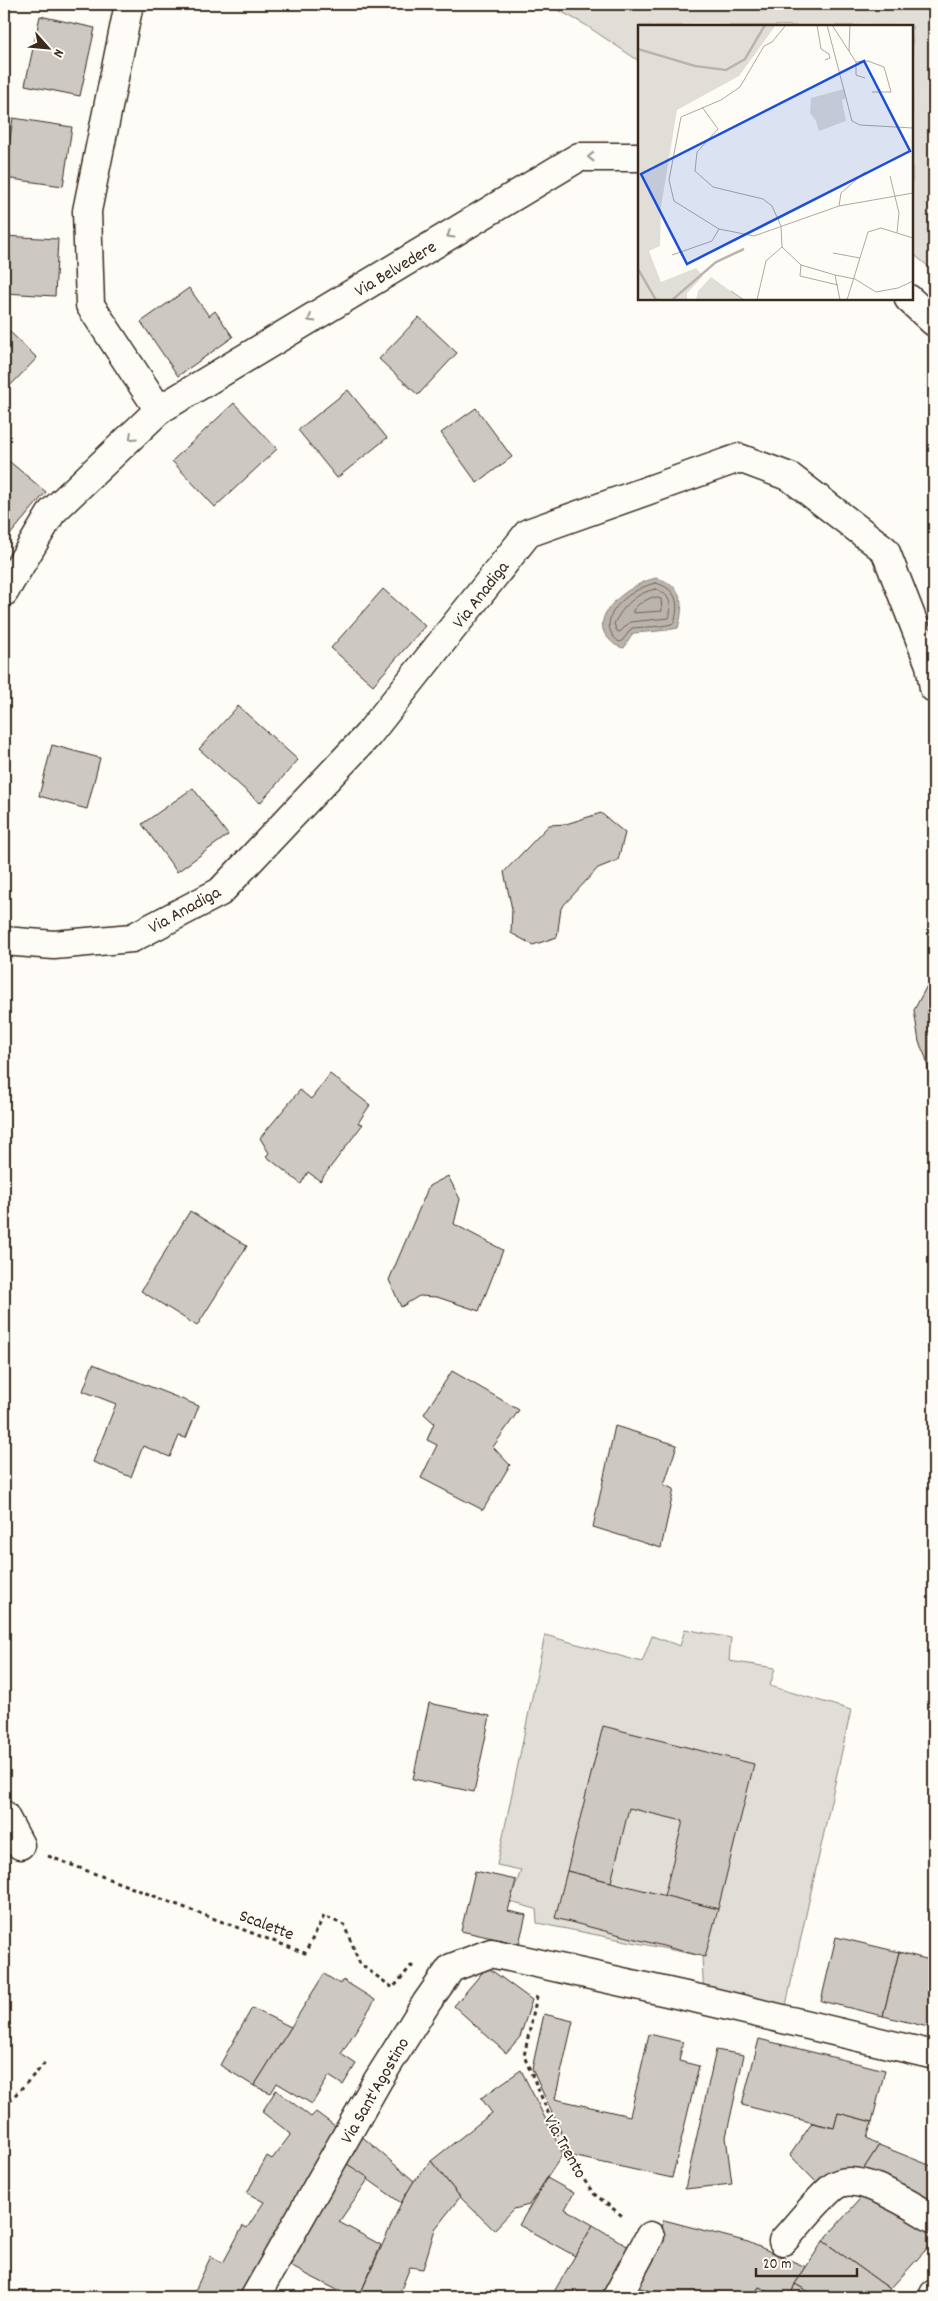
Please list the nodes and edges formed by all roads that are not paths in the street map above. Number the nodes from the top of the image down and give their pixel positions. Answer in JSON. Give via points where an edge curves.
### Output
{"nodes":[{"id":1,"x":129,"y":4,"type":"edge"},
{"id":2,"x":638,"y":157,"type":"edge"},
{"id":3,"x":910,"y":300,"type":"edge"},
{"id":4,"x":934,"y":322,"type":"edge"},
{"id":5,"x":159,"y":410,"type":"junction"},
{"id":6,"x":4,"y":592,"type":"edge"},
{"id":7,"x":934,"y":688,"type":"edge"},
{"id":8,"x":4,"y":941,"type":"edge"},
{"id":9,"x":4,"y":1816,"type":"edge"},
{"id":10,"x":20,"y":1845,"type":"road end"},
{"id":11,"x":934,"y":2055,"type":"edge"},
{"id":12,"x":934,"y":2219,"type":"edge"},
{"id":13,"x":650,"y":2236,"type":"road end"},
{"id":14,"x":783,"y":2241,"type":"dead end"},
{"id":15,"x":255,"y":2297,"type":"edge"},
{"id":16,"x":617,"y":2297,"type":"edge"}],
"edges":[{"from":1,"to":5,"type":"street","via":[[87,211],[90,305]]},
{"from":2,"to":5,"type":"street","name":"Via Belvedere","one_way":true,"via":[[579,157]]},
{"from":3,"to":4,"type":"street"},
{"from":5,"to":6,"type":"street","name":"Via Belvedere","one_way":true,"via":[[52,512]]},
{"from":7,"to":8,"type":"street","name":"Via Anadiga","via":[[930,665],[885,550],[790,476],[738,458],[528,533],[368,735],[220,892],[132,938],[54,945]]},
{"from":9,"to":10,"type":"street"},
{"from":11,"to":15,"type":"street","name":"Via Sant'Agostino","via":[[491,1953],[451,1968],[378,2080]]},
{"from":12,"to":14,"type":"street","via":[[877,2187],[850,2182],[834,2186]]},
{"from":13,"to":16,"type":"street"}]}
